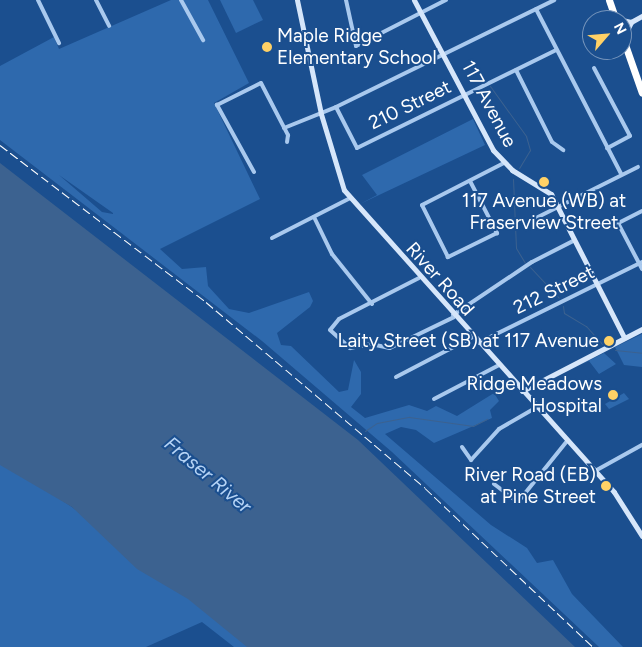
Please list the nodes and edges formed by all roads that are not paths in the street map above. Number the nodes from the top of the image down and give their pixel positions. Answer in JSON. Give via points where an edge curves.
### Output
{"nodes":[{"id":1,"x":38,"y":0,"type":"edge"},
{"id":2,"x":96,"y":0,"type":"edge"},
{"id":3,"x":181,"y":0,"type":"edge"},
{"id":4,"x":297,"y":0,"type":"edge"},
{"id":5,"x":346,"y":0,"type":"edge"},
{"id":6,"x":414,"y":0,"type":"edge"},
{"id":7,"x":446,"y":0,"type":"edge"},
{"id":8,"x":554,"y":0,"type":"edge"},
{"id":9,"x":536,"y":9,"type":"junction"},
{"id":10,"x":422,"y":14,"type":"junction"},
{"id":11,"x":109,"y":26,"type":"dead end"},
{"id":12,"x":203,"y":40,"type":"dead end"},
{"id":13,"x":59,"y":43,"type":"dead end"},
{"id":14,"x":556,"y":50,"type":"junction"},
{"id":15,"x":445,"y":54,"type":"junction"},
{"id":16,"x":630,"y":60,"type":"edge"},
{"id":17,"x":594,"y":68,"type":"dead end"},
{"id":18,"x":516,"y":70,"type":"junction"},
{"id":19,"x":642,"y":93,"type":"edge"},
{"id":20,"x":465,"y":95,"type":"junction"},
{"id":21,"x":336,"y":107,"type":"junction"},
{"id":22,"x":321,"y":114,"type":"junction"},
{"id":23,"x":284,"y":128,"type":"junction"},
{"id":24,"x":287,"y":142,"type":"dead end"},
{"id":25,"x":607,"y":148,"type":"junction"},
{"id":26,"x":563,"y":150,"type":"dead end"},
{"id":27,"x":504,"y":163,"type":"junction"},
{"id":28,"x":638,"y":167,"type":"dead end"},
{"id":29,"x":254,"y":172,"type":"dead end"},
{"id":30,"x":621,"y":174,"type":"junction"},
{"id":31,"x":470,"y":181,"type":"junction"},
{"id":32,"x":350,"y":198,"type":"junction"},
{"id":33,"x":557,"y":205,"type":"junction"},
{"id":34,"x":642,"y":211,"type":"edge"},
{"id":35,"x":314,"y":217,"type":"junction"},
{"id":36,"x":536,"y":218,"type":"dead end"},
{"id":37,"x":272,"y":238,"type":"dead end"},
{"id":38,"x":575,"y":240,"type":"junction"},
{"id":39,"x":640,"y":263,"type":"edge"},
{"id":40,"x":642,"y":269,"type":"edge"},
{"id":41,"x":418,"y":278,"type":"junction"},
{"id":42,"x":597,"y":284,"type":"junction"},
{"id":43,"x":372,"y":304,"type":"junction"},
{"id":44,"x":453,"y":316,"type":"junction"},
{"id":45,"x":642,"y":329,"type":"edge"},
{"id":46,"x":473,"y":337,"type":"junction"},
{"id":47,"x":624,"y":337,"type":"junction"},
{"id":48,"x":478,"y":343,"type":"junction"},
{"id":49,"x":499,"y":366,"type":"junction"},
{"id":50,"x":396,"y":376,"type":"dead end"},
{"id":51,"x":522,"y":391,"type":"junction"},
{"id":52,"x":434,"y":399,"type":"dead end"},
{"id":53,"x":537,"y":407,"type":"junction"},
{"id":54,"x":567,"y":441,"type":"junction"},
{"id":55,"x":642,"y":445,"type":"edge"},
{"id":56,"x":462,"y":447,"type":"dead end"},
{"id":57,"x":595,"y":471,"type":"junction"},
{"id":58,"x":494,"y":484,"type":"dead end"},
{"id":59,"x":642,"y":536,"type":"edge"}],
"edges":[{"from":1,"to":13,"type":"street"},
{"from":2,"to":11,"type":"street"},
{"from":3,"to":12,"type":"street"},
{"from":4,"to":22,"type":"street","name":"River Road"},
{"from":5,"to":10,"type":"street","via":[[356,46]]},
{"from":6,"to":10,"type":"street","name":"117 Avenue"},
{"from":7,"to":10,"type":"street"},
{"from":8,"to":9,"type":"street"},
{"from":9,"to":14,"type":"street"},
{"from":9,"to":15,"type":"street"},
{"from":10,"to":15,"type":"street","name":"117 Avenue"},
{"from":14,"to":18,"type":"street","name":"210 Street"},
{"from":14,"to":25,"type":"street"},
{"from":15,"to":20,"type":"street","name":"117 Avenue"},
{"from":15,"to":21,"type":"street"},
{"from":16,"to":19,"type":"highway"},
{"from":17,"to":25,"type":"street","via":[[630,136]]},
{"from":18,"to":20,"type":"street","name":"210 Street"},
{"from":18,"to":26,"type":"street","via":[[552,142]]},
{"from":20,"to":21,"type":"street","name":"210 Street","via":[[357,148]]},
{"from":20,"to":27,"type":"street","name":"117 Avenue"},
{"from":21,"to":22,"type":"street"},
{"from":22,"to":23,"type":"street"},
{"from":22,"to":32,"type":"street","name":"River Road","via":[[336,174]]},
{"from":23,"to":24,"type":"street"},
{"from":23,"to":29,"type":"street","via":[[261,83],[217,105]]},
{"from":25,"to":30,"type":"street"},
{"from":27,"to":31,"type":"street"},
{"from":27,"to":33,"type":"street","name":"117 Avenue","via":[[545,188]]},
{"from":28,"to":30,"type":"street"},
{"from":30,"to":33,"type":"street"},
{"from":31,"to":31,"type":"street","via":[[422,205],[448,257],[497,233]]},
{"from":32,"to":35,"type":"street"},
{"from":32,"to":41,"type":"street","name":"River Road"},
{"from":33,"to":36,"type":"street"},
{"from":33,"to":38,"type":"street","name":"117 Avenue"},
{"from":34,"to":39,"type":"street","via":[[618,223]]},
{"from":35,"to":37,"type":"street"},
{"from":35,"to":43,"type":"street","via":[[332,254]]},
{"from":38,"to":42,"type":"street","name":"117 Avenue"},
{"from":38,"to":44,"type":"street","via":[[532,262]]},
{"from":39,"to":40,"type":"street"},
{"from":39,"to":42,"type":"street","name":"212 Street"},
{"from":41,"to":43,"type":"street"},
{"from":41,"to":44,"type":"street","name":"River Road"},
{"from":42,"to":47,"type":"street","name":"117 Avenue"},
{"from":42,"to":48,"type":"street","name":"212 Street"},
{"from":43,"to":44,"type":"street","via":[[330,326],[341,344],[350,348],[371,344],[390,348]]},
{"from":44,"to":46,"type":"street","name":"River Road"},
{"from":45,"to":47,"type":"street"},
{"from":46,"to":48,"type":"street","name":"River Road"},
{"from":46,"to":50,"type":"street"},
{"from":47,"to":51,"type":"street"},
{"from":48,"to":49,"type":"street","name":"River Road"},
{"from":49,"to":51,"type":"street","name":"River Road"},
{"from":49,"to":52,"type":"street"},
{"from":51,"to":53,"type":"street","name":"River Road"},
{"from":53,"to":54,"type":"street","name":"River Road"},
{"from":53,"to":56,"type":"street","via":[[499,429],[471,460]]},
{"from":54,"to":57,"type":"street","name":"River Road"},
{"from":54,"to":58,"type":"street","via":[[518,502]]},
{"from":55,"to":57,"type":"street"},
{"from":57,"to":59,"type":"street","name":"River Road"}]}
